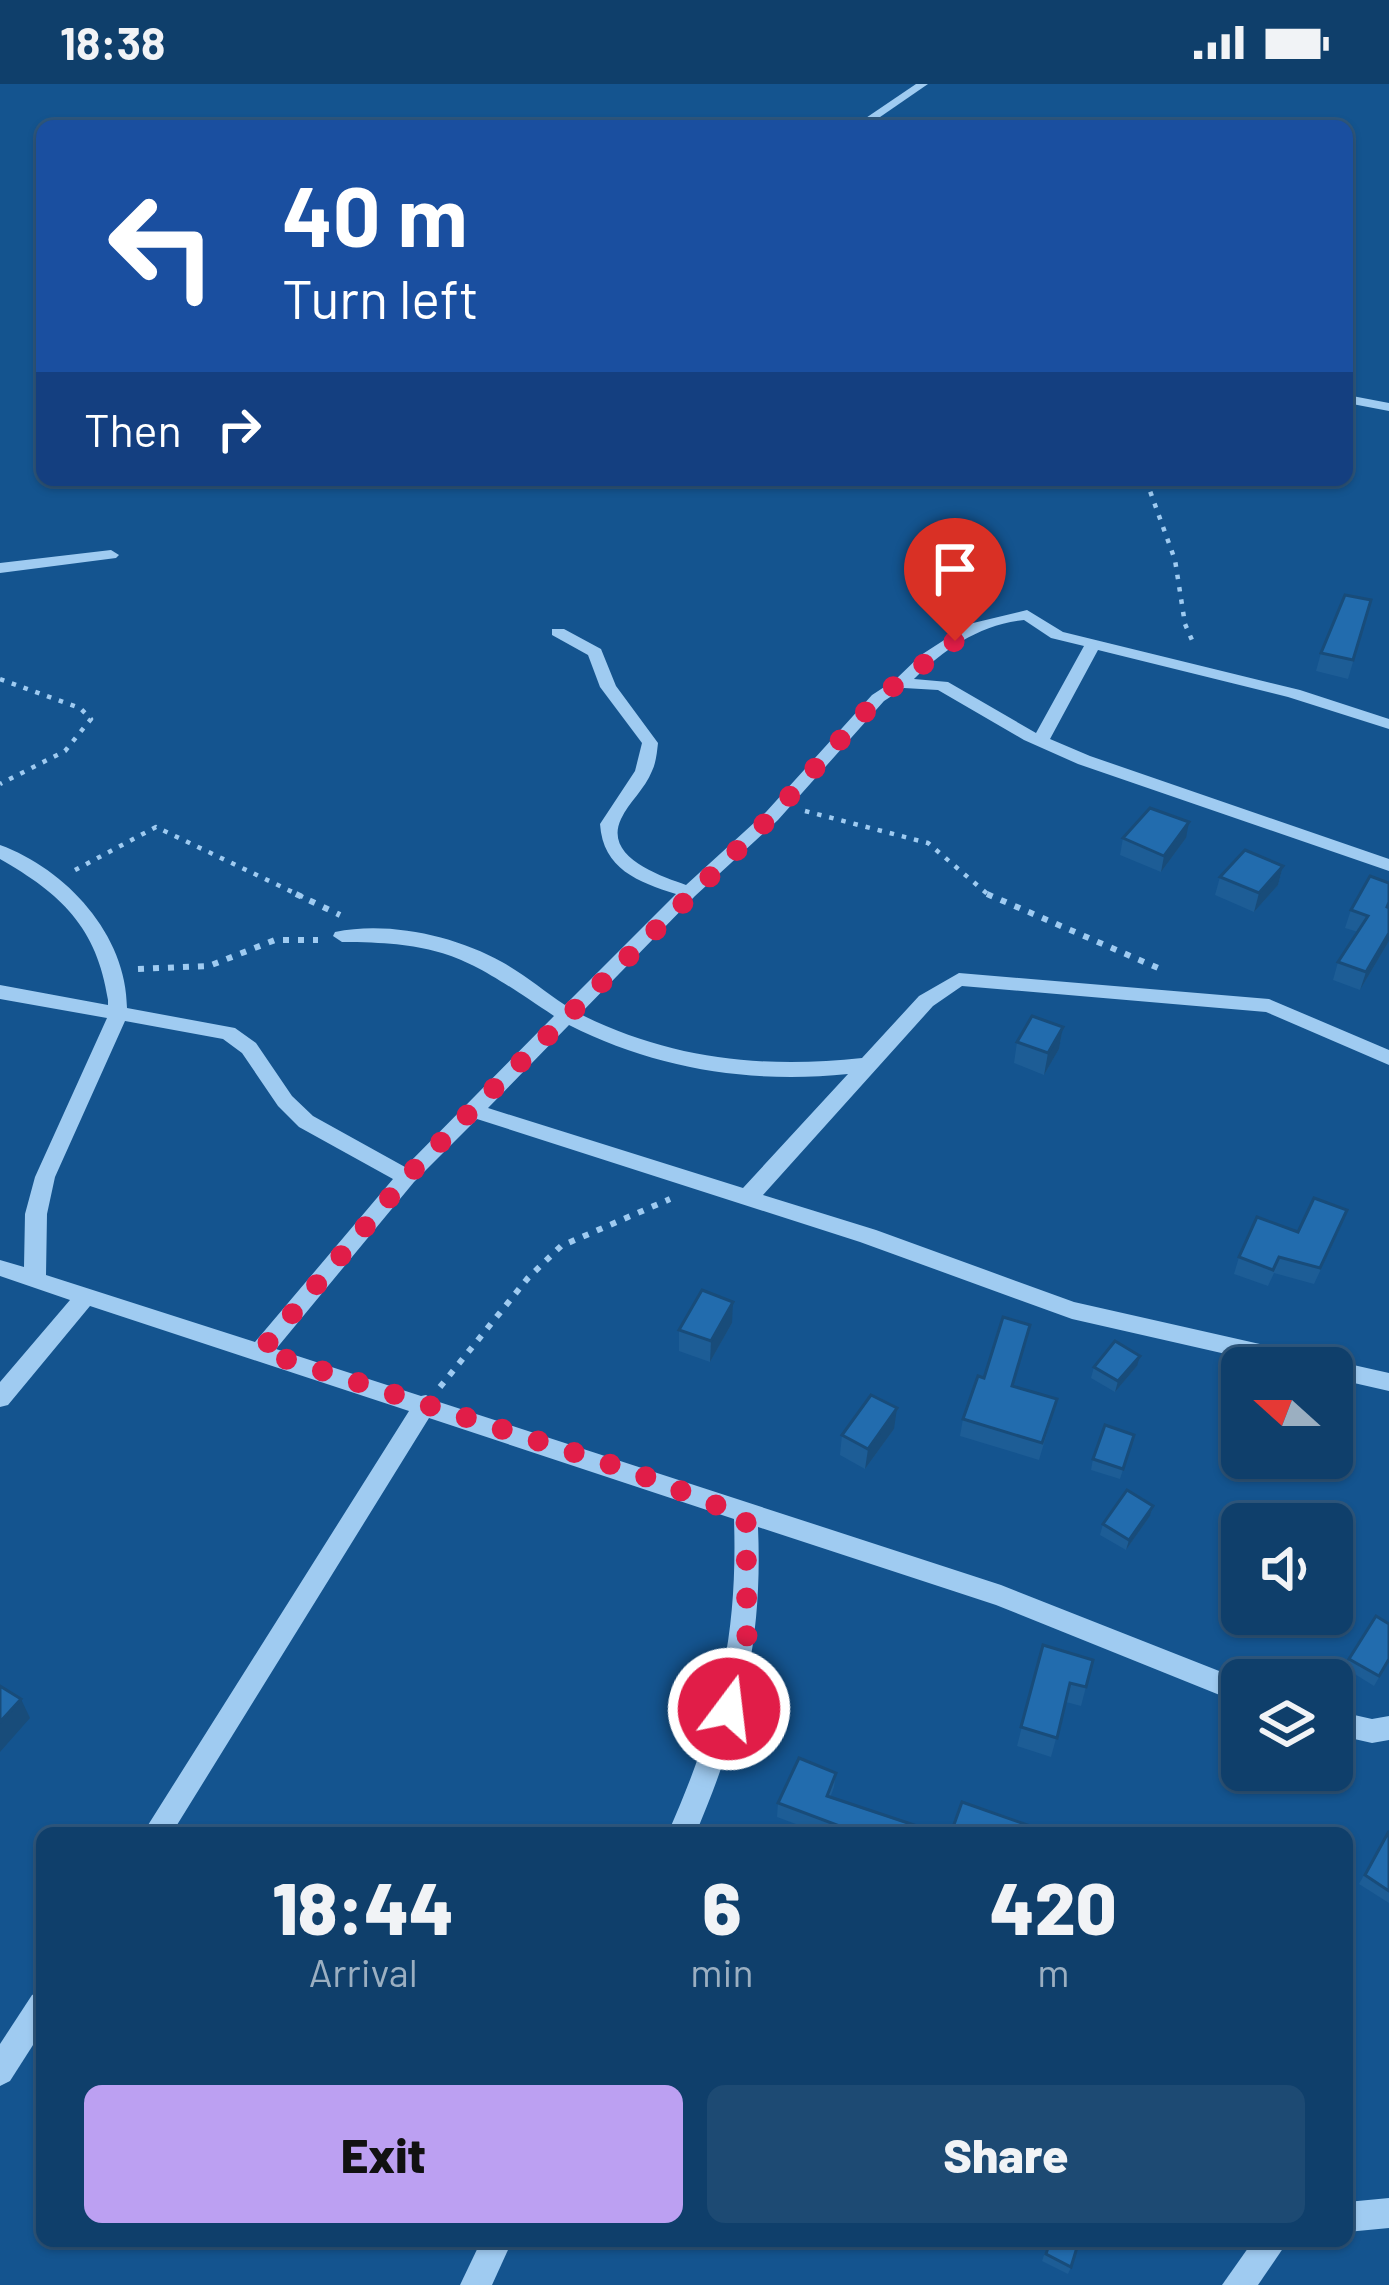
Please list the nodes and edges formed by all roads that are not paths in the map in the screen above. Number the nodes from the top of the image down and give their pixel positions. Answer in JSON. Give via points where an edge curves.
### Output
{"nodes":[{"id":1,"x":922,"y":84,"type":"edge"},
{"id":2,"x":869,"y":120,"type":"edge"},
{"id":3,"x":1353,"y":400,"type":"edge"},
{"id":4,"x":1389,"y":407,"type":"edge"},
{"id":5,"x":111,"y":555,"type":"dead end"},
{"id":6,"x":0,"y":568,"type":"edge"},
{"id":7,"x":558,"y":632,"type":"dead end"},
{"id":8,"x":1093,"y":645,"type":"junction"},
{"id":9,"x":901,"y":683,"type":"junction"},
{"id":10,"x":1389,"y":724,"type":"edge"},
{"id":11,"x":1040,"y":741,"type":"junction"},
{"id":12,"x":0,"y":851,"type":"edge"},
{"id":13,"x":1389,"y":865,"type":"edge"},
{"id":14,"x":0,"y":872,"type":"edge"},
{"id":15,"x":38,"y":873,"type":"junction"},
{"id":16,"x":689,"y":892,"type":"junction"},
{"id":17,"x":342,"y":936,"type":"road end"},
{"id":18,"x":0,"y":992,"type":"edge"},
{"id":19,"x":567,"y":1016,"type":"junction"},
{"id":20,"x":117,"y":1017,"type":"junction"},
{"id":21,"x":1389,"y":1058,"type":"edge"},
{"id":22,"x":866,"y":1065,"type":"junction"},
{"id":23,"x":472,"y":1110,"type":"junction"},
{"id":24,"x":407,"y":1177,"type":"junction"},
{"id":25,"x":748,"y":1197,"type":"junction"},
{"id":26,"x":0,"y":1268,"type":"edge"},
{"id":27,"x":35,"y":1281,"type":"junction"},
{"id":28,"x":85,"y":1297,"type":"junction"},
{"id":29,"x":261,"y":1351,"type":"junction"},
{"id":30,"x":1389,"y":1382,"type":"edge"},
{"id":31,"x":0,"y":1398,"type":"edge"},
{"id":32,"x":426,"y":1404,"type":"junction"},
{"id":33,"x":746,"y":1517,"type":"junction"},
{"id":34,"x":1221,"y":1684,"type":"edge"},
{"id":35,"x":1353,"y":1727,"type":"edge"},
{"id":36,"x":1389,"y":1728,"type":"edge"},
{"id":37,"x":162,"y":1827,"type":"edge"},
{"id":38,"x":684,"y":1827,"type":"edge"},
{"id":39,"x":36,"y":2014,"type":"edge"},
{"id":40,"x":0,"y":2071,"type":"edge"},
{"id":41,"x":1389,"y":2212,"type":"edge"},
{"id":42,"x":1353,"y":2216,"type":"edge"},
{"id":43,"x":493,"y":2247,"type":"edge"},
{"id":44,"x":1268,"y":2247,"type":"edge"},
{"id":45,"x":476,"y":2285,"type":"edge"},
{"id":46,"x":1238,"y":2285,"type":"edge"}],
"edges":[{"from":1,"to":2,"type":"street"},
{"from":3,"to":4,"type":"street"},
{"from":5,"to":6,"type":"street"},
{"from":7,"to":16,"type":"street","via":[[595,652],[608,687],[650,743],[644,771],[609,824],[614,850],[639,874]]},
{"from":8,"to":9,"type":"street","via":[[1018,615],[982,625],[920,662]]},
{"from":8,"to":10,"type":"street"},
{"from":8,"to":11,"type":"street"},
{"from":9,"to":11,"type":"street","via":[[942,685]]},
{"from":9,"to":16,"type":"street"},
{"from":11,"to":13,"type":"street"},
{"from":12,"to":15,"type":"street"},
{"from":14,"to":15,"type":"street"},
{"from":15,"to":20,"type":"street","via":[[72,901],[111,967]]},
{"from":16,"to":19,"type":"street"},
{"from":17,"to":19,"type":"street","via":[[432,939],[488,962]]},
{"from":18,"to":20,"type":"street"},
{"from":19,"to":22,"type":"street","via":[[732,1070],[789,1074]]},
{"from":19,"to":23,"type":"street"},
{"from":20,"to":24,"type":"street","via":[[238,1037],[295,1112]]},
{"from":20,"to":27,"type":"street","via":[[40,1193]]},
{"from":21,"to":22,"type":"street","via":[[1269,1006],[972,977],[940,988]]},
{"from":22,"to":25,"type":"street"},
{"from":23,"to":24,"type":"street"},
{"from":23,"to":25,"type":"street"},
{"from":24,"to":29,"type":"street"},
{"from":25,"to":30,"type":"street","via":[[1072,1310]]},
{"from":26,"to":27,"type":"street"},
{"from":27,"to":28,"type":"street"},
{"from":28,"to":29,"type":"street"},
{"from":28,"to":31,"type":"street"},
{"from":29,"to":32,"type":"street"},
{"from":32,"to":33,"type":"street"},
{"from":32,"to":37,"type":"street"},
{"from":33,"to":34,"type":"street","via":[[1001,1596]]},
{"from":33,"to":38,"type":"street","via":[[747,1642],[720,1741]]},
{"from":35,"to":36,"type":"street"},
{"from":39,"to":40,"type":"street"},
{"from":41,"to":42,"type":"street"},
{"from":43,"to":45,"type":"street"},
{"from":44,"to":46,"type":"street"}]}
